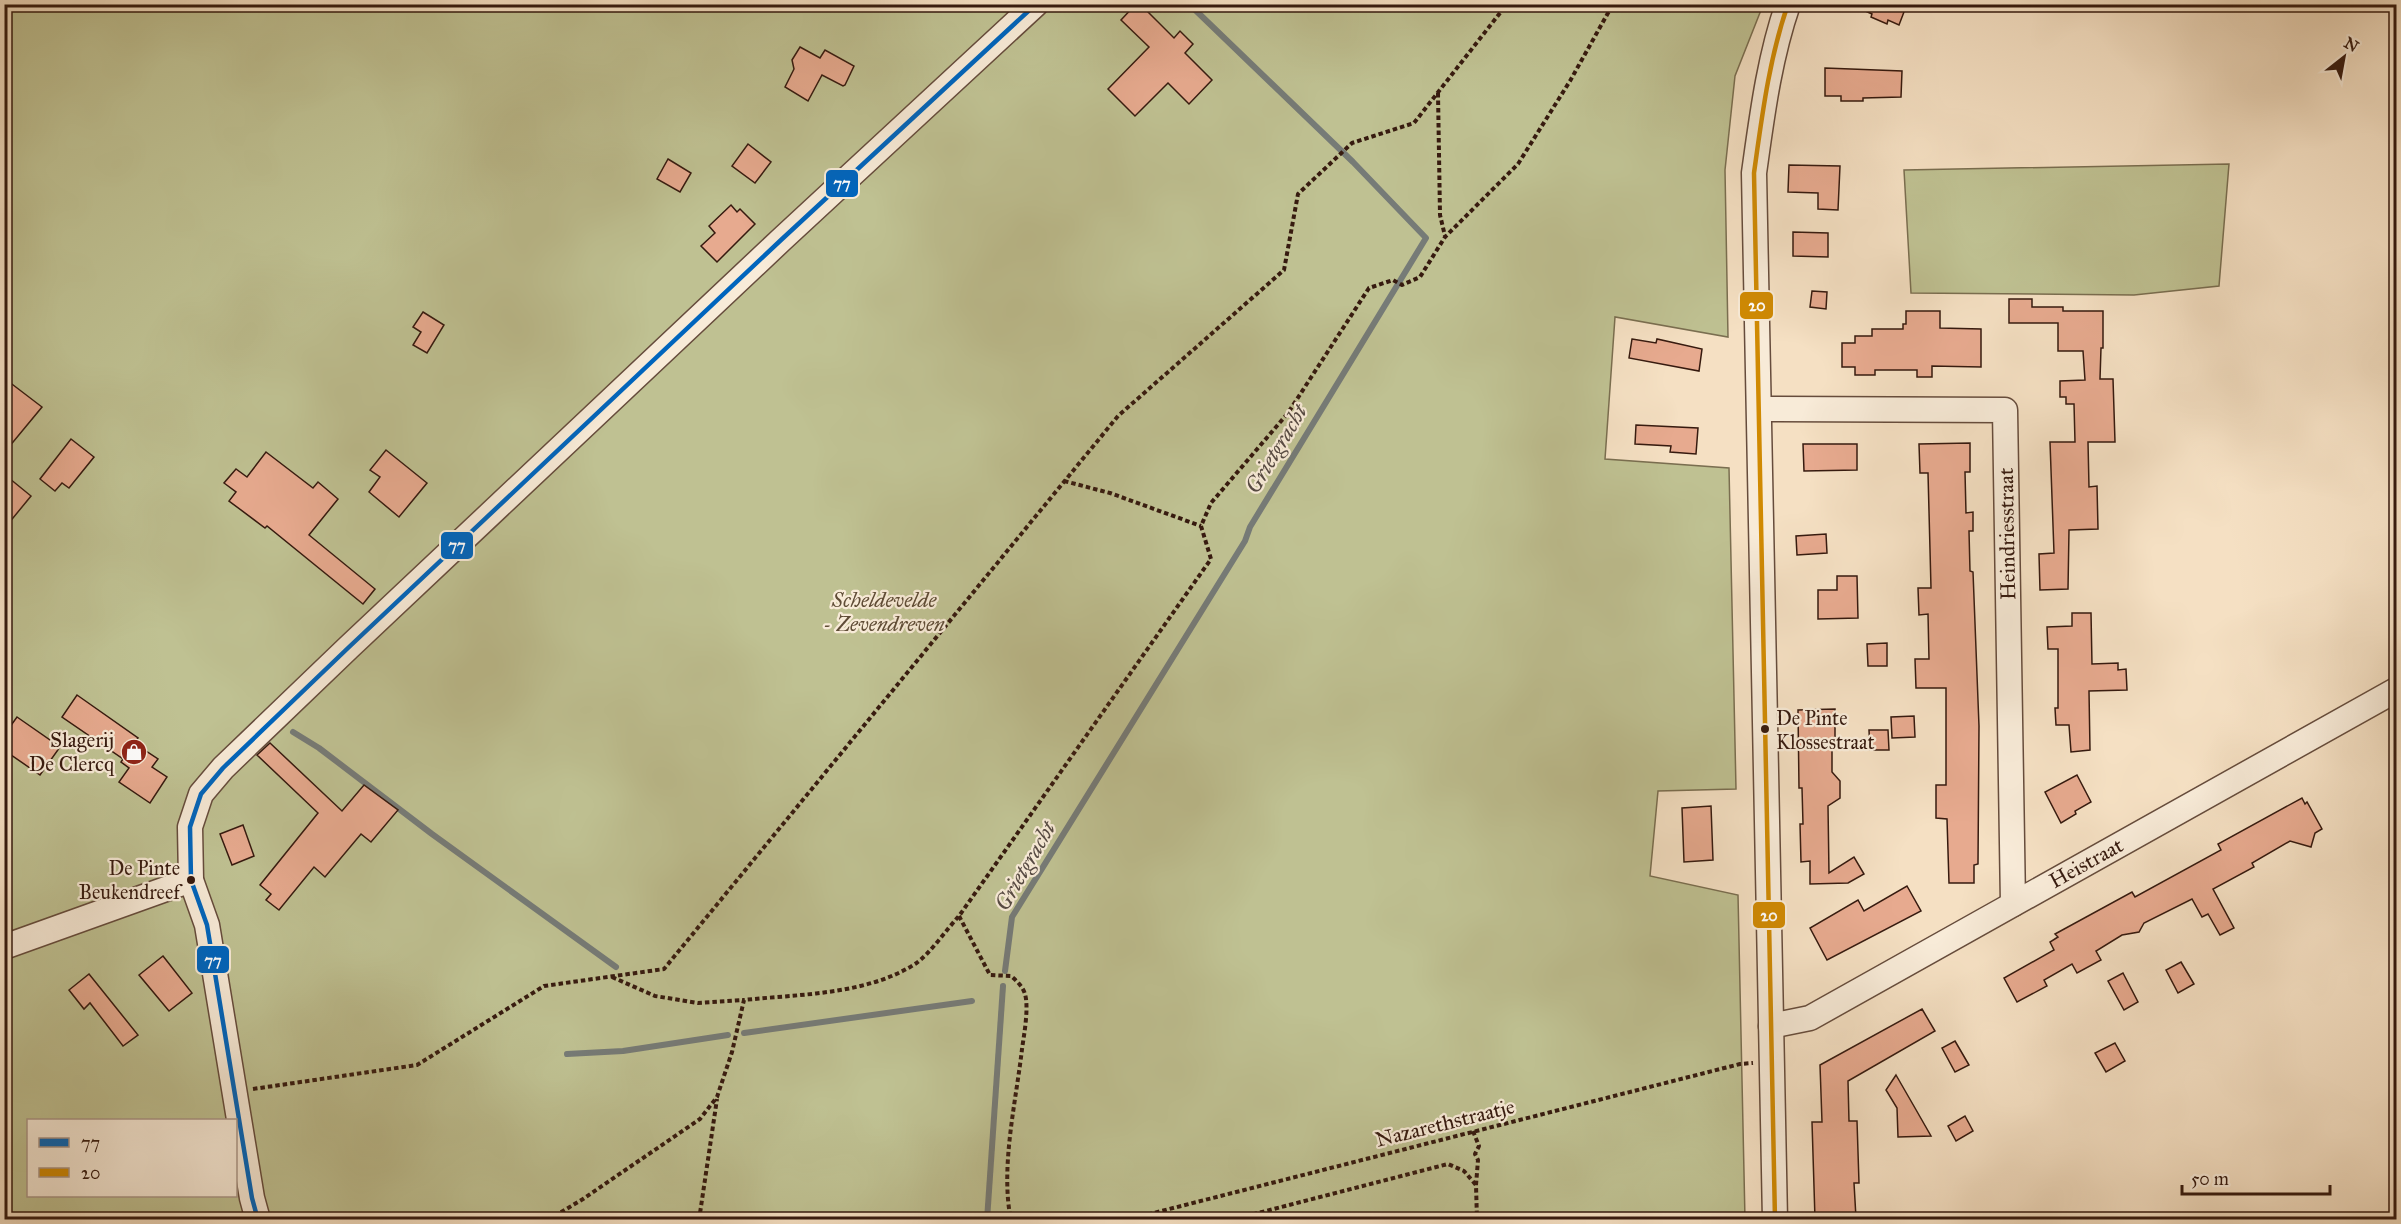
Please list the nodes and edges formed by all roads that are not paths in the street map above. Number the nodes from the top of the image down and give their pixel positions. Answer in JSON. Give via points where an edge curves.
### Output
{"nodes":[{"id":1,"x":1036,"y":4,"type":"edge"},
{"id":2,"x":1788,"y":4,"type":"edge"},
{"id":3,"x":1760,"y":408,"type":"junction"},
{"id":4,"x":2397,"y":690,"type":"edge"},
{"id":5,"x":191,"y":880,"type":"junction"},
{"id":6,"x":2013,"y":904,"type":"junction"},
{"id":7,"x":4,"y":947,"type":"edge"},
{"id":8,"x":1771,"y":1026,"type":"junction"},
{"id":9,"x":258,"y":1220,"type":"edge"},
{"id":10,"x":1775,"y":1220,"type":"edge"}],
"edges":[{"from":1,"to":5,"type":"street","via":[[223,768],[201,794],[190,827]]},
{"from":2,"to":3,"type":"street","via":[[1763,105],[1754,173]]},
{"from":3,"to":6,"type":"street","name":"Heindriesstraat","via":[[2005,411]]},
{"from":3,"to":8,"type":"street"},
{"from":4,"to":6,"type":"street","name":"Heistraat"},
{"from":5,"to":7,"type":"street"},
{"from":5,"to":9,"type":"street","via":[[207,925]]},
{"from":6,"to":8,"type":"street","name":"Heistraat","via":[[1809,1018]]},
{"from":8,"to":10,"type":"street"}]}
